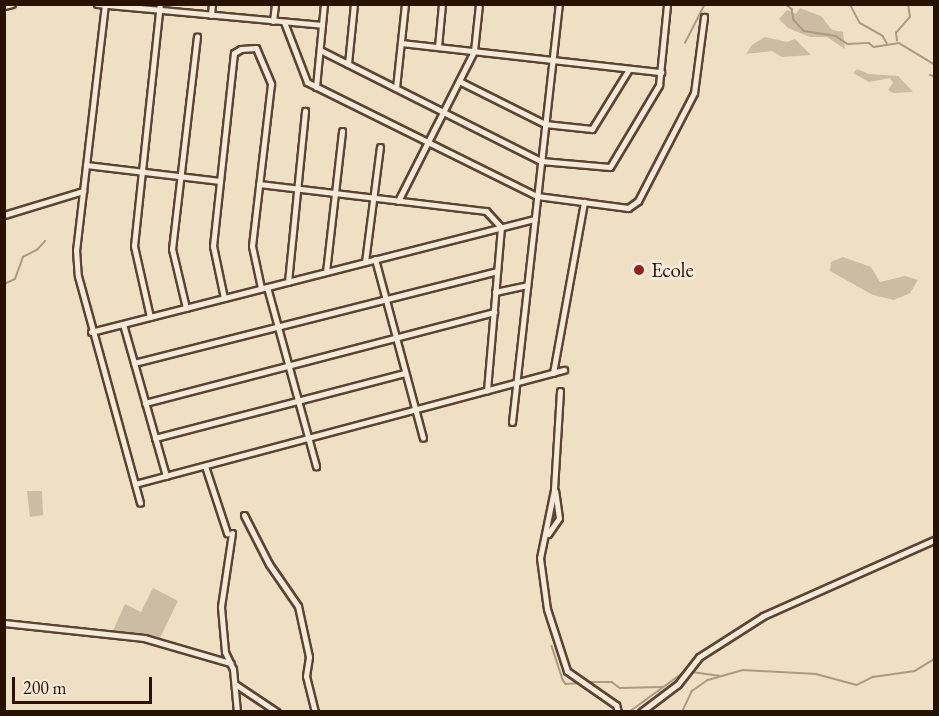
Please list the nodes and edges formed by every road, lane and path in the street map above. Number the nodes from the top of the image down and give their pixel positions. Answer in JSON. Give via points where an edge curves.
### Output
{"nodes":[{"id":1,"x":12,"y":4,"type":"edge"},
{"id":2,"x":97,"y":4,"type":"edge"},
{"id":3,"x":212,"y":4,"type":"edge"},
{"id":4,"x":275,"y":4,"type":"edge"},
{"id":5,"x":324,"y":4,"type":"edge"},
{"id":6,"x":354,"y":4,"type":"edge"},
{"id":7,"x":405,"y":4,"type":"edge"},
{"id":8,"x":442,"y":4,"type":"edge"},
{"id":9,"x":478,"y":4,"type":"edge"},
{"id":10,"x":559,"y":4,"type":"edge"},
{"id":11,"x":105,"y":5,"type":"edge"},
{"id":12,"x":667,"y":5,"type":"edge"},
{"id":13,"x":4,"y":6,"type":"edge"},
{"id":14,"x":160,"y":7,"type":"edge"},
{"id":15,"x":211,"y":15,"type":"junction"},
{"id":16,"x":704,"y":17,"type":"dead end"},
{"id":17,"x":273,"y":21,"type":"junction"},
{"id":18,"x":284,"y":22,"type":"junction"},
{"id":19,"x":322,"y":25,"type":"junction"},
{"id":20,"x":197,"y":36,"type":"dead end"},
{"id":21,"x":401,"y":43,"type":"junction"},
{"id":22,"x":438,"y":47,"type":"junction"},
{"id":23,"x":320,"y":50,"type":"junction"},
{"id":24,"x":474,"y":51,"type":"junction"},
{"id":25,"x":552,"y":60,"type":"junction"},
{"id":26,"x":348,"y":64,"type":"junction"},
{"id":27,"x":629,"y":69,"type":"junction"},
{"id":28,"x":661,"y":72,"type":"junction"},
{"id":29,"x":459,"y":81,"type":"junction"},
{"id":30,"x":316,"y":87,"type":"junction"},
{"id":31,"x":396,"y":88,"type":"junction"},
{"id":32,"x":305,"y":111,"type":"dead end"},
{"id":33,"x":443,"y":112,"type":"junction"},
{"id":34,"x":545,"y":124,"type":"junction"},
{"id":35,"x":342,"y":131,"type":"dead end"},
{"id":36,"x":428,"y":142,"type":"junction"},
{"id":37,"x":380,"y":147,"type":"dead end"},
{"id":38,"x":541,"y":160,"type":"junction"},
{"id":39,"x":86,"y":165,"type":"junction"},
{"id":40,"x":142,"y":172,"type":"junction"},
{"id":41,"x":181,"y":176,"type":"junction"},
{"id":42,"x":220,"y":181,"type":"junction"},
{"id":43,"x":259,"y":184,"type":"junction"},
{"id":44,"x":297,"y":189,"type":"junction"},
{"id":45,"x":83,"y":191,"type":"junction"},
{"id":46,"x":335,"y":193,"type":"junction"},
{"id":47,"x":537,"y":196,"type":"junction"},
{"id":48,"x":374,"y":198,"type":"junction"},
{"id":49,"x":398,"y":201,"type":"junction"},
{"id":50,"x":584,"y":202,"type":"junction"},
{"id":51,"x":4,"y":215,"type":"edge"},
{"id":52,"x":535,"y":219,"type":"junction"},
{"id":53,"x":501,"y":227,"type":"junction"},
{"id":54,"x":375,"y":259,"type":"junction"},
{"id":55,"x":365,"y":262,"type":"junction"},
{"id":56,"x":497,"y":271,"type":"junction"},
{"id":57,"x":326,"y":272,"type":"junction"},
{"id":58,"x":288,"y":282,"type":"junction"},
{"id":59,"x":527,"y":285,"type":"junction"},
{"id":60,"x":264,"y":288,"type":"junction"},
{"id":61,"x":495,"y":292,"type":"junction"},
{"id":62,"x":224,"y":298,"type":"junction"},
{"id":63,"x":386,"y":299,"type":"junction"},
{"id":64,"x":186,"y":308,"type":"junction"},
{"id":65,"x":494,"y":312,"type":"junction"},
{"id":66,"x":150,"y":317,"type":"junction"},
{"id":67,"x":123,"y":324,"type":"junction"},
{"id":68,"x":278,"y":327,"type":"junction"},
{"id":69,"x":91,"y":332,"type":"junction"},
{"id":70,"x":396,"y":338,"type":"junction"},
{"id":71,"x":134,"y":363,"type":"junction"},
{"id":72,"x":288,"y":366,"type":"junction"},
{"id":73,"x":564,"y":370,"type":"dead end"},
{"id":74,"x":554,"y":372,"type":"junction"},
{"id":75,"x":405,"y":373,"type":"junction"},
{"id":76,"x":516,"y":382,"type":"junction"},
{"id":77,"x":487,"y":390,"type":"junction"},
{"id":78,"x":560,"y":391,"type":"dead end"},
{"id":79,"x":298,"y":401,"type":"junction"},
{"id":80,"x":145,"y":403,"type":"junction"},
{"id":81,"x":415,"y":410,"type":"junction"},
{"id":82,"x":512,"y":422,"type":"dead end"},
{"id":83,"x":155,"y":438,"type":"junction"},
{"id":84,"x":308,"y":438,"type":"junction"},
{"id":85,"x":423,"y":438,"type":"dead end"},
{"id":86,"x":205,"y":465,"type":"junction"},
{"id":87,"x":316,"y":466,"type":"dead end"},
{"id":88,"x":166,"y":476,"type":"junction"},
{"id":89,"x":135,"y":484,"type":"junction"},
{"id":90,"x":554,"y":490,"type":"junction"},
{"id":91,"x":140,"y":503,"type":"dead end"},
{"id":92,"x":244,"y":514,"type":"dead end"},
{"id":93,"x":547,"y":536,"type":"junction"},
{"id":94,"x":934,"y":540,"type":"edge"},
{"id":95,"x":4,"y":623,"type":"edge"},
{"id":96,"x":230,"y":663,"type":"junction"},
{"id":97,"x":234,"y":682,"type":"junction"},
{"id":98,"x":237,"y":711,"type":"edge"},
{"id":99,"x":277,"y":711,"type":"edge"},
{"id":100,"x":315,"y":711,"type":"edge"},
{"id":101,"x":618,"y":711,"type":"edge"},
{"id":102,"x":641,"y":711,"type":"edge"}],
"edges":[{"from":1,"to":13,"type":"street"},
{"from":2,"to":11,"type":"street"},
{"from":3,"to":15,"type":"street"},
{"from":4,"to":17,"type":"street"},
{"from":5,"to":19,"type":"street"},
{"from":6,"to":26,"type":"street"},
{"from":7,"to":21,"type":"street"},
{"from":8,"to":22,"type":"street"},
{"from":9,"to":24,"type":"street"},
{"from":10,"to":25,"type":"street"},
{"from":11,"to":14,"type":"street"},
{"from":11,"to":39,"type":"street"},
{"from":12,"to":28,"type":"street"},
{"from":14,"to":15,"type":"street"},
{"from":14,"to":40,"type":"street"},
{"from":15,"to":17,"type":"street"},
{"from":16,"to":50,"type":"street","via":[[694,93],[638,201],[628,208]]},
{"from":17,"to":18,"type":"street"},
{"from":18,"to":19,"type":"street"},
{"from":18,"to":30,"type":"street","via":[[301,76]]},
{"from":19,"to":23,"type":"street"},
{"from":20,"to":41,"type":"street"},
{"from":21,"to":22,"type":"street"},
{"from":21,"to":31,"type":"street"},
{"from":22,"to":24,"type":"street"},
{"from":23,"to":26,"type":"street"},
{"from":23,"to":30,"type":"street"},
{"from":24,"to":25,"type":"street"},
{"from":24,"to":29,"type":"street"},
{"from":25,"to":27,"type":"street"},
{"from":25,"to":34,"type":"street"},
{"from":26,"to":31,"type":"street"},
{"from":27,"to":28,"type":"street"},
{"from":27,"to":34,"type":"street","via":[[592,129]]},
{"from":28,"to":38,"type":"street","via":[[659,85],[614,165]]},
{"from":29,"to":33,"type":"street"},
{"from":29,"to":34,"type":"street"},
{"from":30,"to":36,"type":"street"},
{"from":31,"to":33,"type":"street"},
{"from":32,"to":44,"type":"street"},
{"from":33,"to":36,"type":"street"},
{"from":33,"to":38,"type":"street"},
{"from":34,"to":38,"type":"street"},
{"from":35,"to":46,"type":"street"},
{"from":36,"to":47,"type":"street"},
{"from":36,"to":49,"type":"street"},
{"from":37,"to":48,"type":"street"},
{"from":38,"to":47,"type":"street"},
{"from":39,"to":40,"type":"street"},
{"from":39,"to":45,"type":"street"},
{"from":40,"to":41,"type":"street"},
{"from":40,"to":66,"type":"street","via":[[134,246]]},
{"from":41,"to":42,"type":"street"},
{"from":41,"to":64,"type":"street","via":[[172,249]]},
{"from":42,"to":43,"type":"street","via":[[234,53],[256,48],[271,84]]},
{"from":42,"to":62,"type":"street","via":[[213,246]]},
{"from":43,"to":44,"type":"street"},
{"from":43,"to":60,"type":"street","via":[[252,246]]},
{"from":44,"to":46,"type":"street"},
{"from":44,"to":58,"type":"street"},
{"from":45,"to":51,"type":"street"},
{"from":45,"to":69,"type":"street","via":[[78,276]]},
{"from":46,"to":48,"type":"street"},
{"from":46,"to":57,"type":"street"},
{"from":47,"to":50,"type":"street"},
{"from":47,"to":52,"type":"street"},
{"from":48,"to":49,"type":"street"},
{"from":48,"to":55,"type":"street"},
{"from":49,"to":53,"type":"street","via":[[486,211]]},
{"from":50,"to":74,"type":"street"},
{"from":52,"to":53,"type":"street"},
{"from":52,"to":59,"type":"street"},
{"from":53,"to":54,"type":"street"},
{"from":53,"to":56,"type":"street"},
{"from":54,"to":55,"type":"street"},
{"from":54,"to":63,"type":"street"},
{"from":55,"to":57,"type":"street"},
{"from":56,"to":61,"type":"street"},
{"from":56,"to":63,"type":"street"},
{"from":57,"to":58,"type":"street"},
{"from":58,"to":60,"type":"street"},
{"from":59,"to":61,"type":"street"},
{"from":59,"to":76,"type":"street"},
{"from":60,"to":62,"type":"street"},
{"from":60,"to":68,"type":"street"},
{"from":61,"to":65,"type":"street"},
{"from":62,"to":64,"type":"street"},
{"from":63,"to":68,"type":"street"},
{"from":63,"to":70,"type":"street"},
{"from":64,"to":66,"type":"street"},
{"from":65,"to":70,"type":"street"},
{"from":65,"to":77,"type":"street"},
{"from":66,"to":67,"type":"street"},
{"from":67,"to":69,"type":"street"},
{"from":67,"to":71,"type":"street"},
{"from":68,"to":71,"type":"street"},
{"from":68,"to":72,"type":"street"},
{"from":69,"to":89,"type":"street"},
{"from":70,"to":72,"type":"street"},
{"from":70,"to":75,"type":"street"},
{"from":71,"to":80,"type":"street"},
{"from":72,"to":79,"type":"street"},
{"from":72,"to":80,"type":"street"},
{"from":73,"to":74,"type":"street"},
{"from":74,"to":76,"type":"street"},
{"from":75,"to":79,"type":"street"},
{"from":75,"to":81,"type":"street"},
{"from":76,"to":77,"type":"street"},
{"from":76,"to":82,"type":"street"},
{"from":77,"to":81,"type":"street"},
{"from":78,"to":90,"type":"street"},
{"from":79,"to":83,"type":"street"},
{"from":79,"to":84,"type":"street"},
{"from":80,"to":83,"type":"street"},
{"from":81,"to":84,"type":"street"},
{"from":81,"to":85,"type":"street"},
{"from":83,"to":88,"type":"street"},
{"from":84,"to":86,"type":"street"},
{"from":84,"to":87,"type":"street"},
{"from":86,"to":88,"type":"street"},
{"from":86,"to":96,"type":"street","via":[[230,533],[221,607],[225,652]]},
{"from":88,"to":89,"type":"street"},
{"from":89,"to":91,"type":"street"},
{"from":90,"to":93,"type":"street"},
{"from":90,"to":93,"type":"street","via":[[559,518]]},
{"from":92,"to":100,"type":"street","via":[[264,555],[298,606],[309,657],[306,676]]},
{"from":93,"to":101,"type":"street","via":[[540,558],[547,609],[562,658],[574,678],[616,705]]},
{"from":94,"to":102,"type":"street","via":[[763,615],[699,657],[678,684]]},
{"from":95,"to":96,"type":"street","via":[[144,638]]},
{"from":96,"to":97,"type":"street"},
{"from":97,"to":98,"type":"street"},
{"from":97,"to":99,"type":"street","via":[[241,691]]}]}
